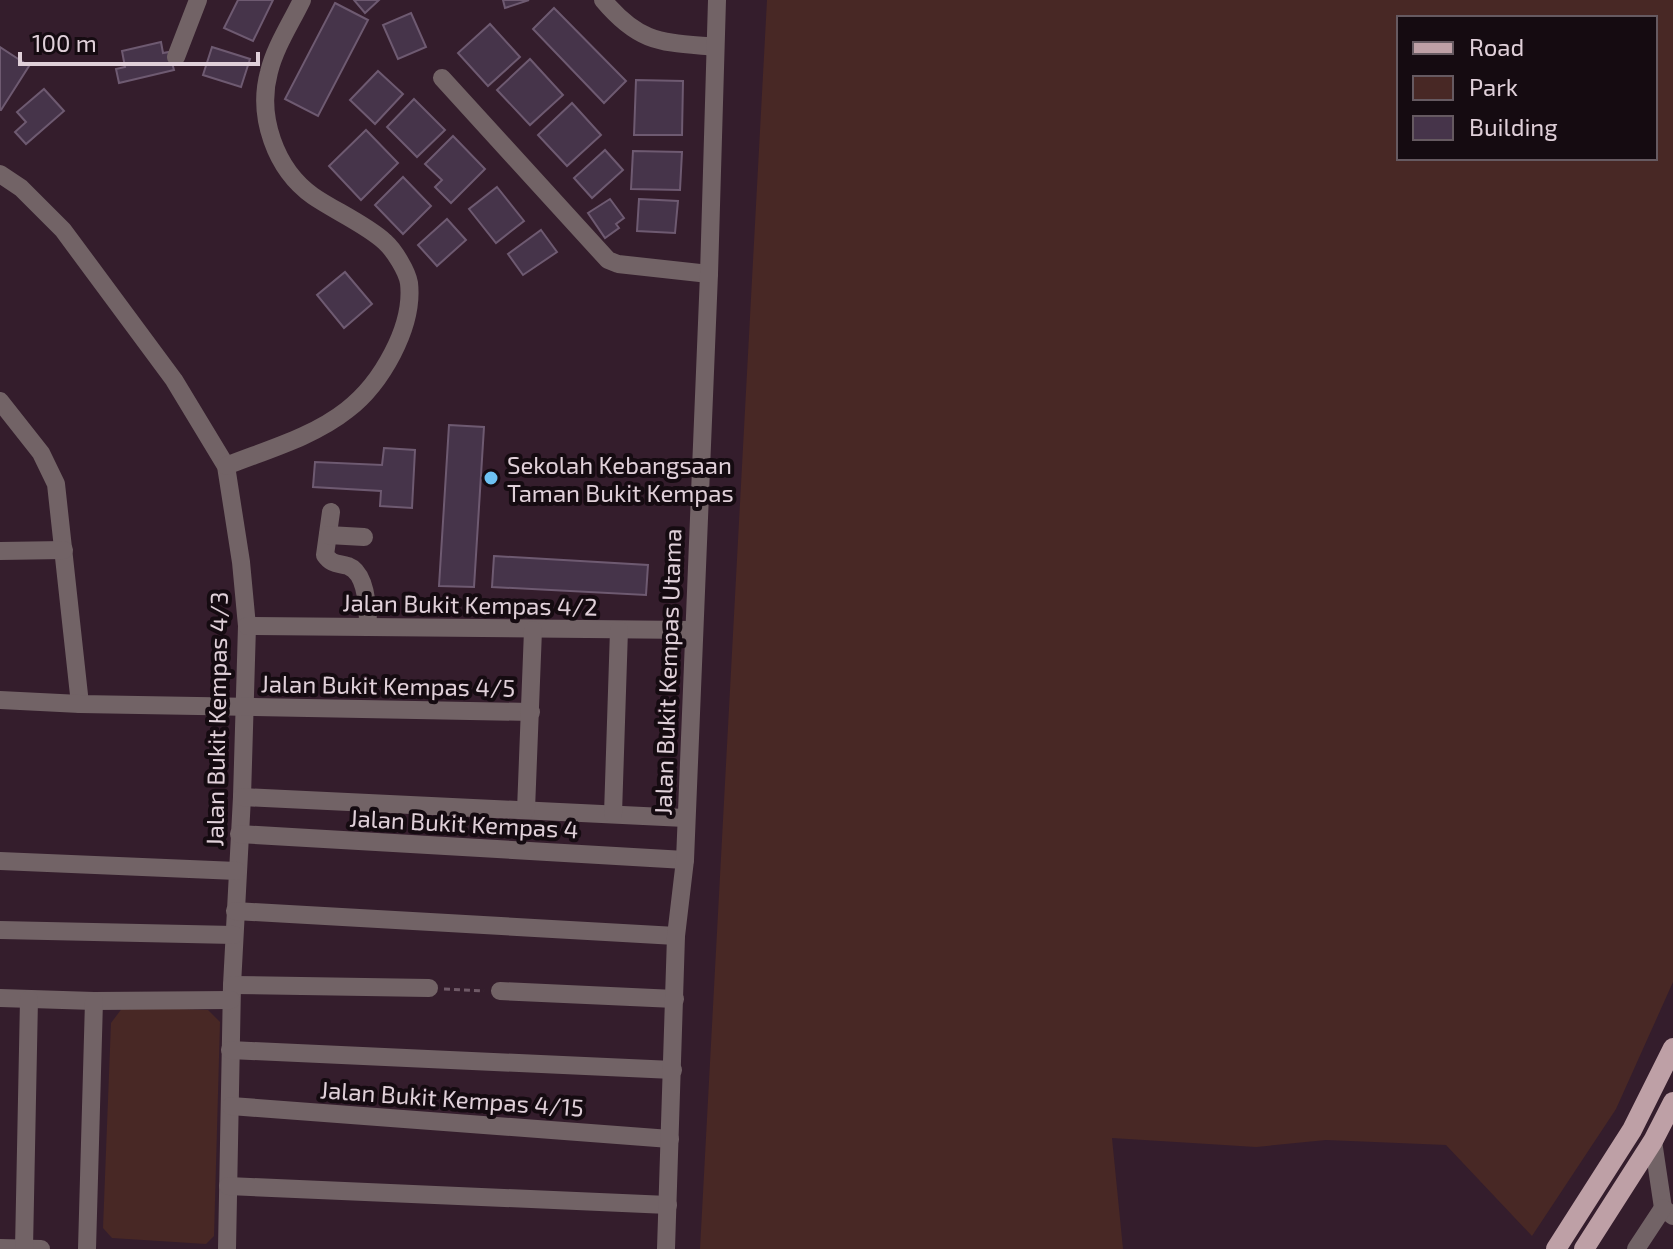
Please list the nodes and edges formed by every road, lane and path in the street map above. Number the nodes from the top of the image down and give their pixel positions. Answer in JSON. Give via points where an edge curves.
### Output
{"nodes":[{"id":1,"x":198,"y":0,"type":"edge"},
{"id":2,"x":302,"y":0,"type":"edge"},
{"id":3,"x":603,"y":0,"type":"edge"},
{"id":4,"x":717,"y":0,"type":"edge"},
{"id":5,"x":715,"y":47,"type":"junction"},
{"id":6,"x":176,"y":57,"type":"dead end"},
{"id":7,"x":442,"y":78,"type":"dead end"},
{"id":8,"x":0,"y":174,"type":"edge"},
{"id":9,"x":709,"y":274,"type":"junction"},
{"id":10,"x":0,"y":401,"type":"edge"},
{"id":11,"x":226,"y":466,"type":"junction"},
{"id":12,"x":331,"y":512,"type":"dead end"},
{"id":13,"x":328,"y":535,"type":"junction"},
{"id":14,"x":364,"y":537,"type":"dead end"},
{"id":15,"x":64,"y":550,"type":"junction"},
{"id":16,"x":0,"y":551,"type":"edge"},
{"id":17,"x":247,"y":626,"type":"junction"},
{"id":18,"x":368,"y":627,"type":"junction"},
{"id":19,"x":533,"y":630,"type":"junction"},
{"id":20,"x":619,"y":630,"type":"junction"},
{"id":21,"x":692,"y":630,"type":"junction"},
{"id":22,"x":0,"y":700,"type":"edge"},
{"id":23,"x":80,"y":704,"type":"junction"},
{"id":24,"x":245,"y":706,"type":"junction"},
{"id":25,"x":531,"y":712,"type":"junction"},
{"id":26,"x":242,"y":797,"type":"junction"},
{"id":27,"x":526,"y":810,"type":"junction"},
{"id":28,"x":613,"y":814,"type":"junction"},
{"id":29,"x":685,"y":818,"type":"junction"},
{"id":30,"x":239,"y":834,"type":"junction"},
{"id":31,"x":685,"y":860,"type":"junction"},
{"id":32,"x":0,"y":861,"type":"edge"},
{"id":33,"x":237,"y":871,"type":"junction"},
{"id":34,"x":235,"y":911,"type":"junction"},
{"id":35,"x":0,"y":930,"type":"edge"},
{"id":36,"x":234,"y":935,"type":"junction"},
{"id":37,"x":676,"y":936,"type":"junction"},
{"id":38,"x":429,"y":988,"type":"joint"},
{"id":39,"x":500,"y":991,"type":"joint"},
{"id":40,"x":232,"y":993,"type":"junction"},
{"id":41,"x":0,"y":998,"type":"edge"},
{"id":42,"x":29,"y":999,"type":"junction"},
{"id":43,"x":675,"y":999,"type":"junction"},
{"id":44,"x":94,"y":1001,"type":"junction"},
{"id":45,"x":1673,"y":1048,"type":"edge"},
{"id":46,"x":230,"y":1050,"type":"junction"},
{"id":47,"x":673,"y":1070,"type":"junction"},
{"id":48,"x":1673,"y":1102,"type":"edge"},
{"id":49,"x":231,"y":1106,"type":"junction"},
{"id":50,"x":670,"y":1139,"type":"junction"},
{"id":51,"x":1653,"y":1141,"type":"junction"},
{"id":52,"x":228,"y":1186,"type":"junction"},
{"id":53,"x":668,"y":1205,"type":"junction"},
{"id":54,"x":1668,"y":1212,"type":"edge"},
{"id":55,"x":0,"y":1248,"type":"edge"},
{"id":56,"x":24,"y":1249,"type":"edge"},
{"id":57,"x":41,"y":1249,"type":"edge"},
{"id":58,"x":87,"y":1249,"type":"edge"},
{"id":59,"x":227,"y":1249,"type":"edge"},
{"id":60,"x":666,"y":1249,"type":"edge"},
{"id":61,"x":1556,"y":1249,"type":"edge"},
{"id":62,"x":1584,"y":1249,"type":"edge"},
{"id":63,"x":1636,"y":1249,"type":"edge"}],
"edges":[{"from":1,"to":6,"type":"street"},
{"from":2,"to":11,"type":"street","via":[[269,72],[270,134],[283,167],[309,193],[385,242],[409,281],[408,313],[394,352],[349,409],[322,426]]},
{"from":3,"to":5,"type":"street","via":[[641,35]]},
{"from":4,"to":5,"type":"street","name":"Jalan Bukit Kempas Utama"},
{"from":5,"to":9,"type":"street","name":"Jalan Bukit Kempas Utama"},
{"from":7,"to":9,"type":"street","via":[[608,260]]},
{"from":8,"to":11,"type":"street","name":"Jalan Bukit Kempas 4/3","via":[[63,230],[174,380]]},
{"from":9,"to":21,"type":"street","name":"Jalan Bukit Kempas Utama"},
{"from":10,"to":15,"type":"street","via":[[41,453],[56,484]]},
{"from":11,"to":17,"type":"street","name":"Jalan Bukit Kempas 4/3"},
{"from":12,"to":13,"type":"street"},
{"from":13,"to":14,"type":"street"},
{"from":13,"to":18,"type":"street","via":[[327,559],[354,570],[367,597]]},
{"from":15,"to":16,"type":"street"},
{"from":15,"to":23,"type":"street"},
{"from":17,"to":18,"type":"street","name":"Jalan Bukit Kempas 4/2"},
{"from":17,"to":24,"type":"street","name":"Jalan Bukit Kempas 4/3"},
{"from":18,"to":19,"type":"street","name":"Jalan Bukit Kempas 4/2"},
{"from":19,"to":20,"type":"street","name":"Jalan Bukit Kempas 4/2"},
{"from":19,"to":25,"type":"street"},
{"from":20,"to":21,"type":"street","name":"Jalan Bukit Kempas 4/2"},
{"from":20,"to":28,"type":"street"},
{"from":21,"to":29,"type":"street","name":"Jalan Bukit Kempas Utama"},
{"from":22,"to":23,"type":"street","name":"Jalan Bukit Kempas 4/5"},
{"from":23,"to":24,"type":"street","name":"Jalan Bukit Kempas 4/5"},
{"from":24,"to":25,"type":"street","name":"Jalan Bukit Kempas 4/5"},
{"from":24,"to":26,"type":"street","name":"Jalan Bukit Kempas 4/3"},
{"from":25,"to":27,"type":"street"},
{"from":26,"to":27,"type":"street","name":"Jalan Bukit Kempas 4"},
{"from":26,"to":30,"type":"street","name":"Jalan Bukit Kempas 4/3"},
{"from":27,"to":28,"type":"street","name":"Jalan Bukit Kempas 4"},
{"from":28,"to":29,"type":"street","name":"Jalan Bukit Kempas 4"},
{"from":29,"to":31,"type":"street","name":"Jalan Bukit Kempas Utama"},
{"from":30,"to":31,"type":"street","name":"Jalan Bukit Kempas 4"},
{"from":30,"to":33,"type":"street","name":"Jalan Bukit Kempas 4/3"},
{"from":31,"to":37,"type":"street","name":"Jalan Bukit Kempas Utama"},
{"from":32,"to":33,"type":"street"},
{"from":33,"to":34,"type":"street","name":"Jalan Bukit Kempas 4/3"},
{"from":34,"to":36,"type":"street","name":"Jalan Bukit Kempas 4/3"},
{"from":34,"to":37,"type":"street"},
{"from":35,"to":36,"type":"street"},
{"from":36,"to":40,"type":"street","name":"Jalan Bukit Kempas 4/3"},
{"from":37,"to":43,"type":"street","name":"Jalan Bukit Kempas Utama"},
{"from":38,"to":39,"type":"path"},
{"from":38,"to":40,"type":"street"},
{"from":39,"to":43,"type":"street"},
{"from":40,"to":44,"type":"street"},
{"from":40,"to":46,"type":"street","name":"Jalan Bukit Kempas 4/3"},
{"from":41,"to":42,"type":"street"},
{"from":42,"to":44,"type":"street"},
{"from":42,"to":56,"type":"street"},
{"from":43,"to":47,"type":"street","name":"Jalan Bukit Kempas Utama"},
{"from":44,"to":58,"type":"street"},
{"from":45,"to":61,"type":"main road","via":[[1632,1130]]},
{"from":46,"to":47,"type":"street"},
{"from":46,"to":49,"type":"street","name":"Jalan Bukit Kempas 4/3"},
{"from":47,"to":50,"type":"street","name":"Jalan Bukit Kempas Utama"},
{"from":48,"to":51,"type":"main road"},
{"from":49,"to":50,"type":"street","name":"Jalan Bukit Kempas 4/15"},
{"from":49,"to":52,"type":"street","name":"Jalan Bukit Kempas 4/3"},
{"from":50,"to":53,"type":"street","name":"Jalan Bukit Kempas Utama"},
{"from":51,"to":54,"type":"street"},
{"from":51,"to":62,"type":"main road"},
{"from":52,"to":53,"type":"street"},
{"from":52,"to":59,"type":"street","name":"Jalan Bukit Kempas 4/3"},
{"from":53,"to":60,"type":"street","name":"Jalan Bukit Kempas Utama"},
{"from":54,"to":63,"type":"street"},
{"from":55,"to":56,"type":"street"},
{"from":56,"to":57,"type":"street"}]}
